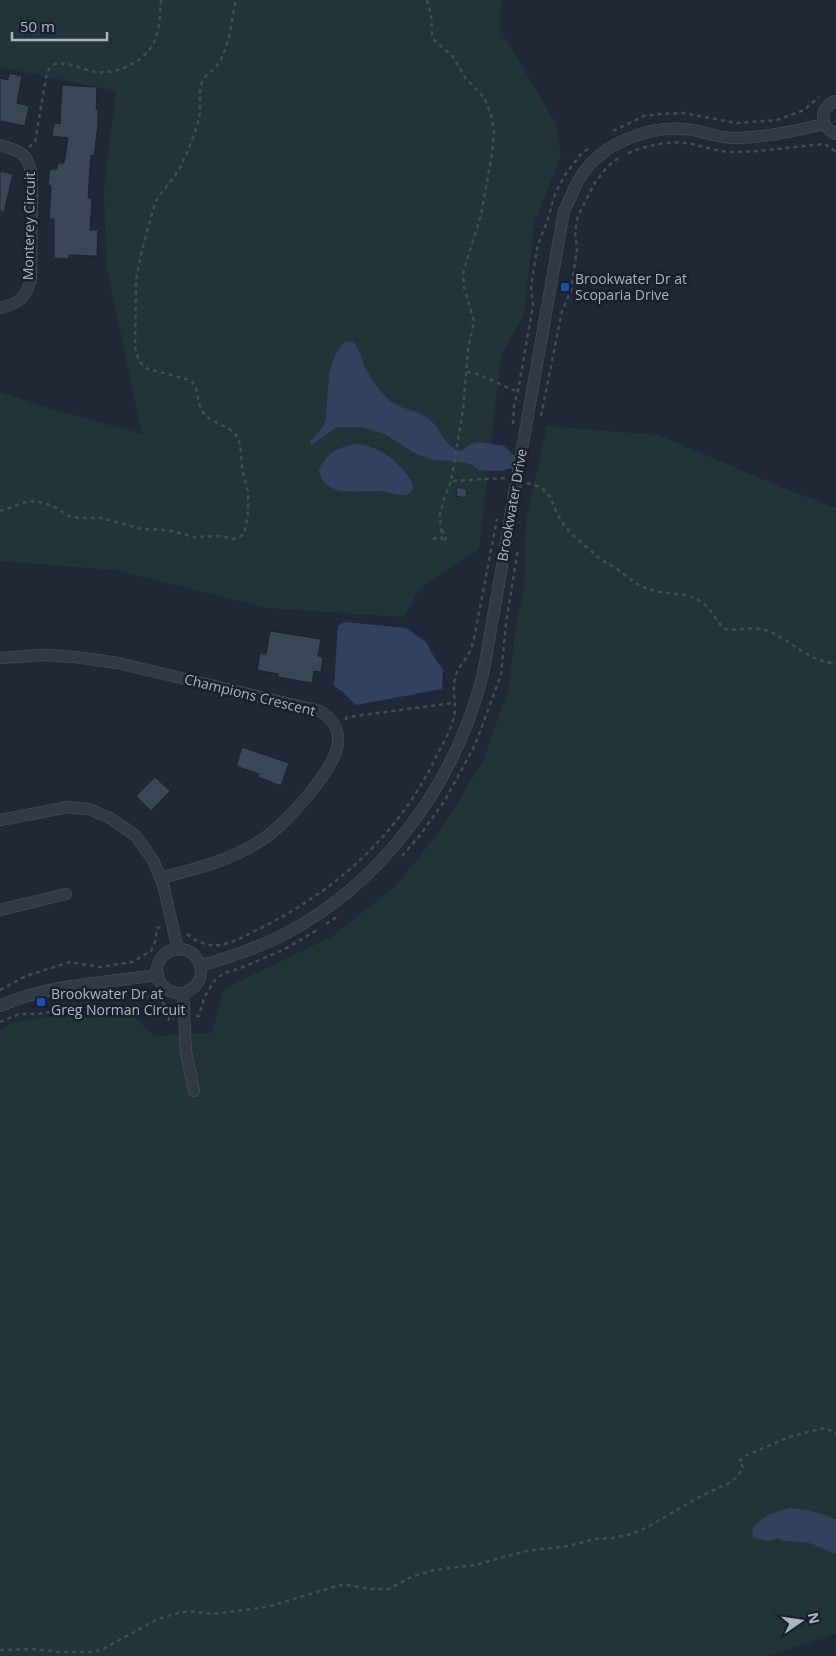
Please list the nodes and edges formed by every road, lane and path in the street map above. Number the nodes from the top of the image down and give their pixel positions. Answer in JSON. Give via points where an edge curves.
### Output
{"nodes":[{"id":1,"x":161,"y":0,"type":"edge"},
{"id":2,"x":236,"y":0,"type":"edge"},
{"id":3,"x":427,"y":0,"type":"edge"},
{"id":4,"x":824,"y":94,"type":"dead end"},
{"id":5,"x":836,"y":101,"type":"edge"},
{"id":6,"x":824,"y":124,"type":"junction"},
{"id":7,"x":836,"y":134,"type":"edge"},
{"id":8,"x":606,"y":136,"type":"dead end"},
{"id":9,"x":0,"y":145,"type":"edge"},
{"id":10,"x":592,"y":145,"type":"dead end"},
{"id":11,"x":836,"y":152,"type":"edge"},
{"id":12,"x":22,"y":153,"type":"junction"},
{"id":13,"x":0,"y":308,"type":"edge"},
{"id":14,"x":467,"y":372,"type":"junction"},
{"id":15,"x":518,"y":391,"type":"junction"},
{"id":16,"x":540,"y":423,"type":"dead end"},
{"id":17,"x":513,"y":426,"type":"dead end"},
{"id":18,"x":506,"y":478,"type":"dead end"},
{"id":19,"x":451,"y":481,"type":"junction"},
{"id":20,"x":524,"y":482,"type":"dead end"},
{"id":21,"x":0,"y":511,"type":"edge"},
{"id":22,"x":498,"y":514,"type":"dead end"},
{"id":23,"x":442,"y":530,"type":"junction"},
{"id":24,"x":441,"y":537,"type":"junction"},
{"id":25,"x":433,"y":539,"type":"dead end"},
{"id":26,"x":518,"y":546,"type":"dead end"},
{"id":27,"x":0,"y":658,"type":"edge"},
{"id":28,"x":836,"y":663,"type":"edge"},
{"id":29,"x":453,"y":703,"type":"junction"},
{"id":30,"x":348,"y":724,"type":"dead end"},
{"id":31,"x":0,"y":820,"type":"edge"},
{"id":32,"x":400,"y":859,"type":"dead end"},
{"id":33,"x":160,"y":878,"type":"junction"},
{"id":34,"x":66,"y":894,"type":"dead end"},
{"id":35,"x":0,"y":910,"type":"edge"},
{"id":36,"x":338,"y":916,"type":"dead end"},
{"id":37,"x":172,"y":923,"type":"junction"},
{"id":38,"x":184,"y":932,"type":"dead end"},
{"id":39,"x":178,"y":950,"type":"junction"},
{"id":40,"x":200,"y":966,"type":"junction"},
{"id":41,"x":158,"y":975,"type":"junction"},
{"id":42,"x":0,"y":990,"type":"edge"},
{"id":43,"x":183,"y":993,"type":"junction"},
{"id":44,"x":0,"y":1006,"type":"edge"},
{"id":45,"x":184,"y":1019,"type":"junction"},
{"id":46,"x":0,"y":1022,"type":"edge"},
{"id":47,"x":194,"y":1091,"type":"dead end"},
{"id":48,"x":836,"y":1433,"type":"edge"},
{"id":49,"x":0,"y":1650,"type":"edge"}],
"edges":[{"from":1,"to":12,"type":"path","via":[[154,43],[142,58],[106,72],[64,64],[50,67],[35,142]]},
{"from":2,"to":21,"type":"path","via":[[229,36],[219,63],[204,79],[199,118],[183,162],[155,203],[137,269],[134,332],[135,347],[143,366],[190,380],[195,384],[204,414],[236,434],[240,441],[248,493],[243,535],[234,539],[195,537],[167,530],[141,529],[102,518],[69,516],[44,502],[23,503]]},
{"from":3,"to":14,"type":"path","via":[[434,40],[453,57],[466,79],[484,97],[493,123],[492,154],[481,215],[463,273],[474,321]]},
{"from":4,"to":8,"type":"path","via":[[804,110],[777,120],[737,123],[683,113],[661,114],[644,116]]},
{"from":5,"to":6,"type":"street","via":[[825,109]]},
{"from":6,"to":7,"type":"street"},
{"from":6,"to":40,"type":"street","name":"Brookwater Drive","bridge":true,"via":[[796,131],[735,138],[685,129],[660,129],[621,142],[601,155],[583,173],[564,212],[482,676],[462,739],[428,802],[401,839],[361,881],[285,934]]},
{"from":9,"to":12,"type":"street","name":"Monterey Circuit"},
{"from":10,"to":15,"type":"path","via":[[565,175],[538,244],[531,286],[533,305]]},
{"from":11,"to":16,"type":"path","via":[[825,144],[745,152],[665,143],[623,155],[607,167],[594,184],[578,216],[575,232],[578,249],[571,290],[562,311]]},
{"from":12,"to":13,"type":"street","name":"Monterey Circuit","via":[[31,166],[32,177],[30,279],[22,298]]},
{"from":14,"to":15,"type":"path"},
{"from":14,"to":19,"type":"path"},
{"from":15,"to":17,"type":"path"},
{"from":18,"to":19,"type":"path"},
{"from":19,"to":23,"type":"path","via":[[440,515]]},
{"from":20,"to":28,"type":"path","via":[[547,490],[567,528],[631,582],[701,601],[725,629],[761,629],[822,661]]},
{"from":22,"to":29,"type":"path","via":[[474,638],[471,650],[455,677]]},
{"from":23,"to":24,"type":"path"},
{"from":23,"to":24,"type":"path","via":[[447,538],[442,541]]},
{"from":24,"to":25,"type":"path"},
{"from":26,"to":32,"type":"path","via":[[501,675],[475,744],[445,800]]},
{"from":27,"to":33,"type":"street","name":"Champions Crescent","via":[[44,655],[118,663],[320,711],[334,724],[338,742],[334,758],[304,801],[264,839],[232,856]]},
{"from":29,"to":30,"type":"path","via":[[348,717]]},
{"from":29,"to":38,"type":"path","via":[[454,716],[426,779],[400,816],[355,866],[298,908],[231,942],[213,947],[194,940]]},
{"from":31,"to":33,"type":"street","via":[[68,807],[89,809],[135,835],[153,860]]},
{"from":33,"to":37,"type":"street"},
{"from":34,"to":35,"type":"street"},
{"from":36,"to":45,"type":"path","via":[[285,950],[224,973],[214,981],[204,998],[199,1016]]},
{"from":37,"to":39,"type":"street"},
{"from":37,"to":42,"type":"path","via":[[157,928],[150,951],[132,962],[100,968],[70,962],[26,976]]},
{"from":39,"to":40,"type":"street","via":[[192,954]]},
{"from":39,"to":41,"type":"street","via":[[171,951],[160,960]]},
{"from":40,"to":43,"type":"street","via":[[199,980]]},
{"from":41,"to":43,"type":"street","via":[[164,987]]},
{"from":41,"to":44,"type":"street","via":[[64,988]]},
{"from":43,"to":45,"type":"street"},
{"from":45,"to":46,"type":"path","via":[[169,1020],[163,1003],[155,998],[130,994],[100,998],[84,1005],[40,1014],[19,1014]]},
{"from":45,"to":47,"type":"street","via":[[186,1052]]},
{"from":48,"to":49,"type":"path","via":[[825,1428],[810,1431],[745,1456],[739,1461],[743,1467],[738,1476],[729,1483],[631,1534],[434,1570],[411,1577],[390,1589],[340,1585],[268,1607],[212,1614],[190,1611],[174,1614],[158,1619],[101,1650]]}]}
